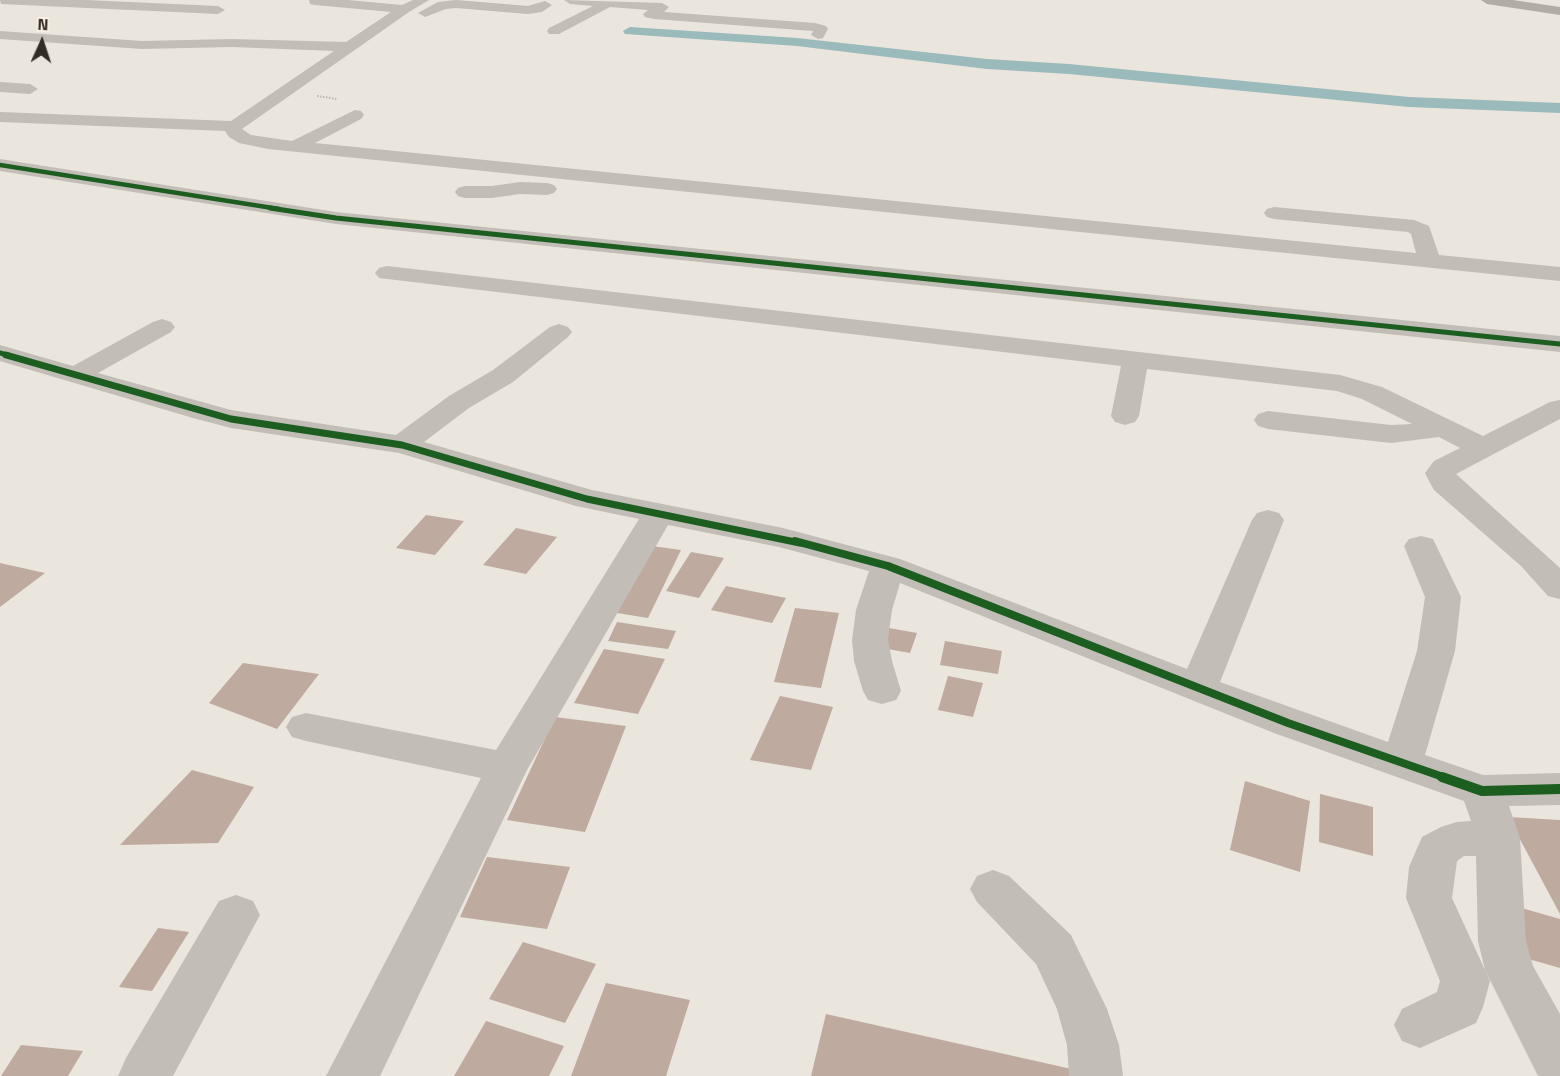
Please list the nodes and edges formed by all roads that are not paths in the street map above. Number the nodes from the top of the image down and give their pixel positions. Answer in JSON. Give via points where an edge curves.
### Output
{"nodes":[{"id":1,"x":2,"y":0,"type":"edge"},
{"id":2,"x":160,"y":0,"type":"edge"},
{"id":3,"x":482,"y":0,"type":"edge"},
{"id":4,"x":570,"y":0,"type":"edge"},
{"id":5,"x":1487,"y":0,"type":"edge"},
{"id":6,"x":1508,"y":0,"type":"edge"},
{"id":7,"x":1543,"y":0,"type":"edge"},
{"id":8,"x":69,"y":1,"type":"edge"},
{"id":9,"x":315,"y":1,"type":"edge"},
{"id":10,"x":551,"y":2,"type":"edge"},
{"id":11,"x":1560,"y":2,"type":"edge"},
{"id":12,"x":234,"y":3,"type":"dead end"},
{"id":13,"x":608,"y":3,"type":"junction"},
{"id":14,"x":146,"y":5,"type":"junction"},
{"id":15,"x":424,"y":6,"type":"edge"},
{"id":16,"x":1560,"y":9,"type":"edge"},
{"id":17,"x":218,"y":10,"type":"junction"},
{"id":18,"x":396,"y":14,"type":"junction"},
{"id":19,"x":35,"y":15,"type":"dead end"},
{"id":20,"x":114,"y":17,"type":"dead end"},
{"id":21,"x":189,"y":21,"type":"dead end"},
{"id":22,"x":554,"y":32,"type":"dead end"},
{"id":23,"x":0,"y":35,"type":"edge"},
{"id":24,"x":818,"y":35,"type":"dead end"},
{"id":25,"x":349,"y":47,"type":"junction"},
{"id":26,"x":0,"y":87,"type":"edge"},
{"id":27,"x":30,"y":89,"type":"dead end"},
{"id":28,"x":355,"y":115,"type":"dead end"},
{"id":29,"x":0,"y":117,"type":"edge"},
{"id":30,"x":235,"y":126,"type":"junction"},
{"id":31,"x":296,"y":146,"type":"junction"},
{"id":32,"x":0,"y":165,"type":"edge"},
{"id":33,"x":567,"y":174,"type":"junction"},
{"id":34,"x":1271,"y":190,"type":"dead end"},
{"id":35,"x":465,"y":192,"type":"dead end"},
{"id":36,"x":1274,"y":213,"type":"junction"},
{"id":37,"x":1278,"y":246,"type":"junction"},
{"id":38,"x":1429,"y":261,"type":"junction"},
{"id":39,"x":387,"y":273,"type":"dead end"},
{"id":40,"x":1560,"y":274,"type":"edge"},
{"id":41,"x":162,"y":327,"type":"dead end"},
{"id":42,"x":559,"y":332,"type":"dead end"},
{"id":43,"x":1560,"y":345,"type":"edge"},
{"id":44,"x":0,"y":353,"type":"edge"},
{"id":45,"x":1135,"y":360,"type":"junction"},
{"id":46,"x":76,"y":375,"type":"junction"},
{"id":47,"x":1560,"y":408,"type":"edge"},
{"id":48,"x":1125,"y":416,"type":"dead end"},
{"id":49,"x":1268,"y":420,"type":"dead end"},
{"id":50,"x":1443,"y":428,"type":"junction"},
{"id":51,"x":402,"y":445,"type":"junction"},
{"id":52,"x":1484,"y":448,"type":"junction"},
{"id":53,"x":657,"y":515,"type":"junction"},
{"id":54,"x":1268,"y":520,"type":"dead end"},
{"id":55,"x":1421,"y":546,"type":"dead end"},
{"id":56,"x":1546,"y":560,"type":"edge"},
{"id":57,"x":888,"y":566,"type":"junction"},
{"id":58,"x":1560,"y":588,"type":"edge"},
{"id":59,"x":1198,"y":687,"type":"junction"},
{"id":60,"x":882,"y":691,"type":"dead end"},
{"id":61,"x":306,"y":727,"type":"dead end"},
{"id":62,"x":1402,"y":764,"type":"junction"},
{"id":63,"x":507,"y":768,"type":"junction"},
{"id":64,"x":1560,"y":789,"type":"edge"},
{"id":65,"x":1482,"y":791,"type":"junction"},
{"id":66,"x":1498,"y":838,"type":"junction"},
{"id":67,"x":993,"y":889,"type":"dead end"},
{"id":68,"x":236,"y":915,"type":"dead end"},
{"id":69,"x":1420,"y":1025,"type":"dead end"},
{"id":70,"x":1560,"y":1066,"type":"edge"},
{"id":71,"x":145,"y":1076,"type":"edge"},
{"id":72,"x":353,"y":1076,"type":"edge"},
{"id":73,"x":1096,"y":1076,"type":"edge"}],
"edges":[{"from":1,"to":8,"type":"street"},
{"from":2,"to":14,"type":"street"},
{"from":3,"to":10,"type":"street"},
{"from":4,"to":13,"type":"street"},
{"from":5,"to":16,"type":"main road"},
{"from":6,"to":16,"type":"main road"},
{"from":7,"to":11,"type":"main road"},
{"from":8,"to":14,"type":"street"},
{"from":8,"to":19,"type":"street"},
{"from":9,"to":18,"type":"street"},
{"from":10,"to":15,"type":"street","via":[[528,10],[456,4]]},
{"from":12,"to":17,"type":"street"},
{"from":13,"to":22,"type":"street"},
{"from":13,"to":24,"type":"street","via":[[662,7],[650,14],[654,15],[818,27]]},
{"from":14,"to":17,"type":"street"},
{"from":14,"to":20,"type":"street"},
{"from":15,"to":18,"type":"street"},
{"from":17,"to":21,"type":"street"},
{"from":18,"to":25,"type":"street"},
{"from":23,"to":25,"type":"street","via":[[142,45]]},
{"from":25,"to":30,"type":"street"},
{"from":26,"to":27,"type":"street"},
{"from":28,"to":31,"type":"street"},
{"from":29,"to":30,"type":"street"},
{"from":30,"to":31,"type":"street","via":[[233,129],[244,139]]},
{"from":31,"to":33,"type":"street"},
{"from":32,"to":43,"type":"street","via":[[336,218]]},
{"from":33,"to":35,"type":"street","via":[[546,189]]},
{"from":33,"to":37,"type":"street"},
{"from":34,"to":36,"type":"street"},
{"from":36,"to":37,"type":"street"},
{"from":36,"to":38,"type":"street","via":[[1414,226],[1421,231]]},
{"from":37,"to":38,"type":"street"},
{"from":38,"to":40,"type":"street"},
{"from":39,"to":45,"type":"street"},
{"from":41,"to":46,"type":"street"},
{"from":42,"to":51,"type":"street"},
{"from":44,"to":46,"type":"street"},
{"from":45,"to":48,"type":"street"},
{"from":45,"to":50,"type":"street","via":[[1354,386]]},
{"from":46,"to":51,"type":"street","via":[[231,419]]},
{"from":47,"to":52,"type":"street"},
{"from":49,"to":50,"type":"street","via":[[1391,434]]},
{"from":50,"to":52,"type":"street"},
{"from":51,"to":53,"type":"street","via":[[587,499]]},
{"from":52,"to":56,"type":"street","via":[[1445,467],[1440,473],[1445,483]]},
{"from":53,"to":57,"type":"street","via":[[783,538]]},
{"from":53,"to":63,"type":"street"},
{"from":54,"to":59,"type":"street"},
{"from":55,"to":62,"type":"street","via":[[1443,597],[1436,651]]},
{"from":56,"to":58,"type":"street"},
{"from":57,"to":59,"type":"street"},
{"from":57,"to":60,"type":"street","via":[[874,610],[870,640]]},
{"from":59,"to":62,"type":"street"},
{"from":61,"to":63,"type":"street"},
{"from":62,"to":65,"type":"street"},
{"from":63,"to":72,"type":"street"},
{"from":64,"to":65,"type":"street"},
{"from":65,"to":66,"type":"street"},
{"from":66,"to":69,"type":"street","via":[[1457,839],[1438,850],[1429,898],[1465,981],[1458,1007]]},
{"from":66,"to":70,"type":"street","via":[[1502,941],[1510,970]]},
{"from":67,"to":73,"type":"street","via":[[1054,950],[1082,1009],[1093,1045]]},
{"from":68,"to":71,"type":"street"}]}
